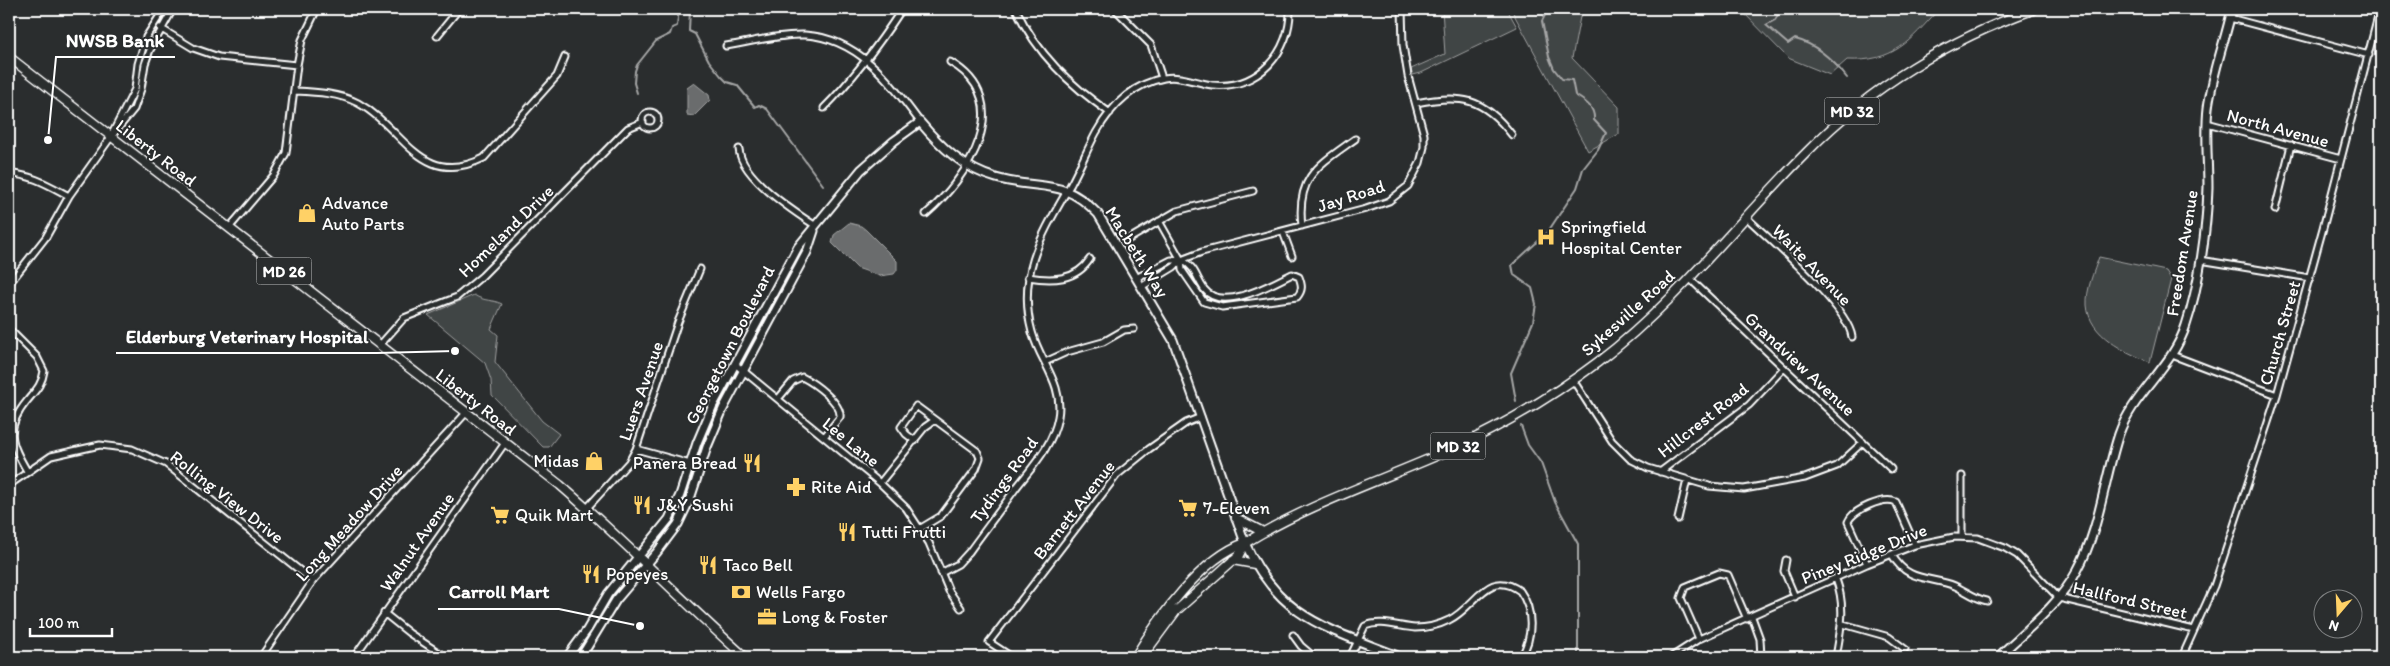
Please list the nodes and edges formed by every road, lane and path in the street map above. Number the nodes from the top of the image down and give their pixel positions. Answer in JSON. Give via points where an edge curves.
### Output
{"nodes":[{"id":1,"x":164,"y":9,"type":"edge"},
{"id":2,"x":172,"y":9,"type":"edge"},
{"id":3,"x":317,"y":9,"type":"edge"},
{"id":4,"x":459,"y":9,"type":"edge"},
{"id":5,"x":902,"y":9,"type":"edge"},
{"id":6,"x":1016,"y":9,"type":"edge"},
{"id":7,"x":1115,"y":9,"type":"edge"},
{"id":8,"x":1290,"y":9,"type":"edge"},
{"id":9,"x":1402,"y":9,"type":"edge"},
{"id":10,"x":2035,"y":9,"type":"edge"},
{"id":11,"x":2232,"y":9,"type":"edge"},
{"id":12,"x":2380,"y":9,"type":"edge"},
{"id":13,"x":2230,"y":18,"type":"junction"},
{"id":14,"x":160,"y":28,"type":"junction"},
{"id":15,"x":437,"y":36,"type":"dead end"},
{"id":16,"x":726,"y":46,"type":"dead end"},
{"id":17,"x":2369,"y":55,"type":"junction"},
{"id":18,"x":9,"y":57,"type":"edge"},
{"id":19,"x":565,"y":57,"type":"dead end"},
{"id":20,"x":866,"y":59,"type":"junction"},
{"id":21,"x":950,"y":62,"type":"dead end"},
{"id":22,"x":297,"y":66,"type":"junction"},
{"id":23,"x":1162,"y":78,"type":"junction"},
{"id":24,"x":295,"y":91,"type":"junction"},
{"id":25,"x":1416,"y":103,"type":"junction"},
{"id":26,"x":824,"y":108,"type":"dead end"},
{"id":27,"x":1110,"y":113,"type":"junction"},
{"id":28,"x":643,"y":122,"type":"dead end"},
{"id":29,"x":920,"y":122,"type":"junction"},
{"id":30,"x":2207,"y":123,"type":"junction"},
{"id":31,"x":1512,"y":135,"type":"dead end"},
{"id":32,"x":111,"y":137,"type":"junction"},
{"id":33,"x":1356,"y":139,"type":"dead end"},
{"id":34,"x":2291,"y":145,"type":"junction"},
{"id":35,"x":739,"y":149,"type":"dead end"},
{"id":36,"x":2341,"y":159,"type":"junction"},
{"id":37,"x":967,"y":165,"type":"junction"},
{"id":38,"x":9,"y":174,"type":"edge"},
{"id":39,"x":1067,"y":190,"type":"junction"},
{"id":40,"x":1253,"y":191,"type":"dead end"},
{"id":41,"x":69,"y":196,"type":"junction"},
{"id":42,"x":2274,"y":210,"type":"dead end"},
{"id":43,"x":926,"y":214,"type":"dead end"},
{"id":44,"x":1746,"y":217,"type":"junction"},
{"id":45,"x":1159,"y":221,"type":"junction"},
{"id":46,"x":816,"y":226,"type":"junction"},
{"id":47,"x":1302,"y":226,"type":"junction"},
{"id":48,"x":229,"y":228,"type":"junction"},
{"id":49,"x":1283,"y":232,"type":"junction"},
{"id":50,"x":1128,"y":239,"type":"dead end"},
{"id":51,"x":1292,"y":256,"type":"dead end"},
{"id":52,"x":1090,"y":259,"type":"dead end"},
{"id":53,"x":1181,"y":260,"type":"junction"},
{"id":54,"x":2200,"y":260,"type":"junction"},
{"id":55,"x":700,"y":269,"type":"dead end"},
{"id":56,"x":1028,"y":276,"type":"junction"},
{"id":57,"x":1136,"y":278,"type":"junction"},
{"id":58,"x":1689,"y":278,"type":"junction"},
{"id":59,"x":2310,"y":278,"type":"junction"},
{"id":60,"x":9,"y":284,"type":"edge"},
{"id":61,"x":1142,"y":287,"type":"junction"},
{"id":62,"x":9,"y":329,"type":"edge"},
{"id":63,"x":1134,"y":329,"type":"dead end"},
{"id":64,"x":1852,"y":337,"type":"dead end"},
{"id":65,"x":380,"y":345,"type":"junction"},
{"id":66,"x":2172,"y":354,"type":"junction"},
{"id":67,"x":1045,"y":362,"type":"junction"},
{"id":68,"x":735,"y":364,"type":"junction"},
{"id":69,"x":1784,"y":368,"type":"junction"},
{"id":70,"x":742,"y":370,"type":"junction"},
{"id":71,"x":1573,"y":380,"type":"junction"},
{"id":72,"x":2277,"y":395,"type":"junction"},
{"id":73,"x":778,"y":399,"type":"junction"},
{"id":74,"x":466,"y":413,"type":"junction"},
{"id":75,"x":1200,"y":417,"type":"junction"},
{"id":76,"x":935,"y":420,"type":"junction"},
{"id":77,"x":824,"y":437,"type":"junction"},
{"id":78,"x":915,"y":441,"type":"junction"},
{"id":79,"x":1863,"y":442,"type":"junction"},
{"id":80,"x":505,"y":443,"type":"junction"},
{"id":81,"x":636,"y":449,"type":"junction"},
{"id":82,"x":690,"y":465,"type":"junction"},
{"id":83,"x":700,"y":467,"type":"junction"},
{"id":84,"x":1891,"y":469,"type":"dead end"},
{"id":85,"x":27,"y":471,"type":"junction"},
{"id":86,"x":1660,"y":472,"type":"junction"},
{"id":87,"x":1962,"y":476,"type":"dead end"},
{"id":88,"x":1687,"y":480,"type":"junction"},
{"id":89,"x":880,"y":484,"type":"junction"},
{"id":90,"x":9,"y":485,"type":"edge"},
{"id":91,"x":587,"y":508,"type":"junction"},
{"id":92,"x":1236,"y":518,"type":"junction"},
{"id":93,"x":1678,"y":519,"type":"dead end"},
{"id":94,"x":921,"y":528,"type":"junction"},
{"id":95,"x":1263,"y":532,"type":"junction"},
{"id":96,"x":1962,"y":537,"type":"junction"},
{"id":97,"x":1245,"y":543,"type":"junction"},
{"id":98,"x":1915,"y":544,"type":"junction"},
{"id":99,"x":1892,"y":555,"type":"junction"},
{"id":100,"x":640,"y":556,"type":"junction"},
{"id":101,"x":1233,"y":560,"type":"junction"},
{"id":102,"x":1786,"y":560,"type":"dead end"},
{"id":103,"x":648,"y":563,"type":"junction"},
{"id":104,"x":1255,"y":564,"type":"junction"},
{"id":105,"x":1867,"y":564,"type":"junction"},
{"id":106,"x":941,"y":573,"type":"junction"},
{"id":107,"x":1836,"y":579,"type":"junction"},
{"id":108,"x":313,"y":581,"type":"junction"},
{"id":109,"x":1795,"y":597,"type":"junction"},
{"id":110,"x":2059,"y":598,"type":"junction"},
{"id":111,"x":1987,"y":601,"type":"dead end"},
{"id":112,"x":961,"y":608,"type":"dead end"},
{"id":113,"x":384,"y":613,"type":"junction"},
{"id":114,"x":1750,"y":618,"type":"junction"},
{"id":115,"x":1842,"y":624,"type":"junction"},
{"id":116,"x":2194,"y":630,"type":"junction"},
{"id":117,"x":1293,"y":635,"type":"dead end"},
{"id":118,"x":1699,"y":639,"type":"junction"},
{"id":119,"x":1357,"y":640,"type":"junction"},
{"id":120,"x":1905,"y":648,"type":"dead end"},
{"id":121,"x":444,"y":656,"type":"dead end"},
{"id":122,"x":261,"y":657,"type":"edge"},
{"id":123,"x":354,"y":657,"type":"edge"},
{"id":124,"x":567,"y":657,"type":"edge"},
{"id":125,"x":580,"y":657,"type":"edge"},
{"id":126,"x":745,"y":657,"type":"edge"},
{"id":127,"x":1012,"y":657,"type":"edge"},
{"id":128,"x":1135,"y":657,"type":"edge"},
{"id":129,"x":1142,"y":657,"type":"edge"},
{"id":130,"x":1314,"y":657,"type":"edge"},
{"id":131,"x":1350,"y":657,"type":"edge"},
{"id":132,"x":1400,"y":657,"type":"edge"},
{"id":133,"x":1521,"y":657,"type":"edge"},
{"id":134,"x":1671,"y":657,"type":"edge"},
{"id":135,"x":1761,"y":657,"type":"edge"},
{"id":136,"x":1836,"y":657,"type":"edge"},
{"id":137,"x":1998,"y":657,"type":"edge"},
{"id":138,"x":2182,"y":657,"type":"edge"}],
"edges":[{"from":1,"to":32,"type":"street","via":[[146,37],[134,89]]},
{"from":2,"to":14,"type":"street"},
{"from":3,"to":22,"type":"street","via":[[306,30]]},
{"from":4,"to":15,"type":"street"},
{"from":5,"to":20,"type":"street"},
{"from":6,"to":27,"type":"street","via":[[1054,67],[1073,86]]},
{"from":7,"to":23,"type":"street","via":[[1151,45]]},
{"from":8,"to":23,"type":"street","name":"Tydings Road","via":[[1288,34],[1283,47],[1267,68],[1252,78],[1224,85],[1176,77]]},
{"from":9,"to":25,"type":"street","name":"Jay Road","via":[[1403,45]]},
{"from":10,"to":44,"type":"main road","name":"Sykesville Road","number":"MD 32","via":[[1948,47],[1880,89],[1821,137]]},
{"from":11,"to":13,"type":"street","name":"Freedom Avenue"},
{"from":12,"to":17,"type":"street","name":"Church Street"},
{"from":13,"to":17,"type":"street"},
{"from":13,"to":30,"type":"street","name":"Freedom Avenue"},
{"from":14,"to":22,"type":"street","via":[[193,48],[219,57]]},
{"from":14,"to":32,"type":"street","via":[[145,64],[142,90],[134,110]]},
{"from":16,"to":20,"type":"street","name":"Macbeth Way","via":[[806,35],[834,42]]},
{"from":17,"to":36,"type":"street","name":"Church Street"},
{"from":18,"to":32,"type":"main road","name":"Liberty Road","number":"MD 26"},
{"from":19,"to":24,"type":"street","via":[[556,76],[484,158],[460,166],[447,167],[429,162],[378,116],[357,102],[321,93]]},
{"from":20,"to":26,"type":"street"},
{"from":20,"to":29,"type":"street","name":"Macbeth Way","via":[[898,92]]},
{"from":21,"to":37,"type":"street","via":[[965,71],[982,105],[982,134]]},
{"from":22,"to":24,"type":"street"},
{"from":23,"to":27,"type":"street","name":"Tydings Road","via":[[1134,89]]},
{"from":24,"to":48,"type":"street","via":[[286,154]]},
{"from":25,"to":31,"type":"street","via":[[1442,98],[1465,99],[1492,112]]},
{"from":25,"to":47,"type":"street","name":"Jay Road","via":[[1424,147],[1408,186],[1389,201]]},
{"from":27,"to":39,"type":"street","name":"Tydings Road"},
{"from":28,"to":65,"type":"street","name":"Homeland Drive","via":[[628,128],[482,276],[457,297],[404,318]]},
{"from":29,"to":37,"type":"street","name":"Macbeth Way","via":[[952,156]]},
{"from":29,"to":46,"type":"street","name":"Georgetown Boulevard","via":[[861,170]]},
{"from":30,"to":34,"type":"street","name":"North Avenue"},
{"from":30,"to":54,"type":"street","name":"Freedom Avenue","via":[[2208,188]]},
{"from":32,"to":41,"type":"street"},
{"from":32,"to":48,"type":"main road","name":"Liberty Road","number":"MD 26"},
{"from":33,"to":47,"type":"street","via":[[1324,160],[1306,183],[1300,206]]},
{"from":34,"to":36,"type":"street","name":"North Avenue"},
{"from":34,"to":42,"type":"street"},
{"from":35,"to":46,"type":"street","via":[[743,162],[760,181],[793,211]]},
{"from":36,"to":59,"type":"street","name":"Church Street"},
{"from":37,"to":39,"type":"street","name":"Macbeth Way","via":[[996,178]]},
{"from":37,"to":43,"type":"street","via":[[946,195]]},
{"from":38,"to":41,"type":"street","via":[[36,179]]},
{"from":39,"to":56,"type":"street","name":"Tydings Road","via":[[1039,241]]},
{"from":39,"to":57,"type":"street","name":"Macbeth Way","via":[[1098,214]]},
{"from":40,"to":45,"type":"street","via":[[1177,211]]},
{"from":41,"to":60,"type":"street","via":[[46,237]]},
{"from":44,"to":58,"type":"main road","name":"Sykesville Road","number":"MD 32"},
{"from":44,"to":64,"type":"street","name":"Waite Avenue","via":[[1825,295],[1849,324]]},
{"from":45,"to":50,"type":"street"},
{"from":45,"to":53,"type":"street"},
{"from":46,"to":68,"type":"street","name":"Georgetown Boulevard","via":[[798,246]]},
{"from":46,"to":70,"type":"street","name":"Georgetown Boulevard","via":[[807,252]]},
{"from":47,"to":49,"type":"street","name":"Jay Road"},
{"from":48,"to":65,"type":"main road","name":"Liberty Road","number":"MD 26"},
{"from":49,"to":51,"type":"street"},
{"from":49,"to":53,"type":"street","name":"Jay Road"},
{"from":52,"to":56,"type":"street","via":[[1081,269],[1061,280]]},
{"from":53,"to":53,"type":"street","via":[[1182,270],[1200,299],[1214,306],[1297,297],[1301,292],[1299,277],[1292,274],[1254,293],[1218,298],[1204,289],[1191,265]]},
{"from":53,"to":57,"type":"street","name":"Jay Road","via":[[1171,260]]},
{"from":53,"to":61,"type":"street","name":"Jay Road","via":[[1174,268]]},
{"from":54,"to":59,"type":"street"},
{"from":54,"to":66,"type":"street","name":"Freedom Avenue","via":[[2187,324]]},
{"from":55,"to":81,"type":"street","name":"Luers Avenue","via":[[678,322]]},
{"from":56,"to":67,"type":"street","name":"Tydings Road","via":[[1027,306],[1038,349]]},
{"from":57,"to":61,"type":"street","name":"Macbeth Way"},
{"from":58,"to":69,"type":"street","name":"Grandview Avenue"},
{"from":58,"to":71,"type":"main road","name":"Sykesville Road","number":"MD 32","via":[[1633,334]]},
{"from":59,"to":72,"type":"street","name":"Church Street"},
{"from":61,"to":75,"type":"street","name":"Macbeth Way","via":[[1172,340]]},
{"from":62,"to":85,"type":"street","via":[[37,357],[44,371],[39,388],[20,411],[13,429],[12,441]]},
{"from":63,"to":67,"type":"street","via":[[1124,330],[1091,347],[1067,352]]},
{"from":65,"to":74,"type":"main road","name":"Liberty Road","number":"MD 26"},
{"from":66,"to":72,"type":"street"},
{"from":66,"to":110,"type":"street","name":"Freedom Avenue","via":[[2125,420],[2086,551],[2078,571]]},
{"from":67,"to":106,"type":"street","name":"Tydings Road","via":[[1058,395],[1058,415],[1051,438],[966,555],[958,564]]},
{"from":68,"to":70,"type":"street","name":"Lee Lane"},
{"from":68,"to":82,"type":"street","name":"Georgetown Boulevard","via":[[705,424]]},
{"from":69,"to":79,"type":"street","name":"Grandview Avenue"},
{"from":69,"to":86,"type":"street","name":"Hillcrest Road","via":[[1749,405]]},
{"from":70,"to":73,"type":"street","name":"Lee Lane"},
{"from":70,"to":83,"type":"street","name":"Georgetown Boulevard","via":[[714,428]]},
{"from":71,"to":86,"type":"street","via":[[1618,448],[1634,462]]},
{"from":71,"to":95,"type":"main road","name":"Sykesville Road","number":"MD 32","via":[[1473,439],[1319,504]]},
{"from":72,"to":116,"type":"street","name":"Church Street","via":[[2214,586]]},
{"from":73,"to":77,"type":"street","name":"Lee Lane"},
{"from":73,"to":77,"type":"street","via":[[793,381],[802,377],[835,402],[840,407],[840,417]]},
{"from":74,"to":80,"type":"main road","name":"Liberty Road","number":"MD 26"},
{"from":74,"to":108,"type":"street","name":"Long Meadow Drive"},
{"from":75,"to":92,"type":"street","name":"Macbeth Way"},
{"from":75,"to":127,"type":"street","name":"Barnett Avenue","via":[[1186,423],[1117,475],[989,642]]},
{"from":76,"to":78,"type":"street"},
{"from":76,"to":78,"type":"street","via":[[916,406],[901,427]]},
{"from":76,"to":94,"type":"street","via":[[977,451],[980,462],[941,516]]},
{"from":77,"to":89,"type":"street","name":"Lee Lane"},
{"from":78,"to":89,"type":"street"},
{"from":79,"to":84,"type":"street","name":"Grandview Avenue"},
{"from":79,"to":88,"type":"street","via":[[1842,462],[1805,478],[1733,489]]},
{"from":80,"to":91,"type":"main road","name":"Liberty Road","number":"MD 26"},
{"from":80,"to":113,"type":"street","name":"Walnut Avenue"},
{"from":81,"to":82,"type":"street"},
{"from":81,"to":91,"type":"street","name":"Luers Avenue","via":[[629,462]]},
{"from":82,"to":83,"type":"street"},
{"from":82,"to":100,"type":"street","name":"Georgetown Boulevard","via":[[675,508]]},
{"from":83,"to":103,"type":"street","name":"Georgetown Boulevard","via":[[678,524]]},
{"from":85,"to":90,"type":"street","name":"Rolling View Drive"},
{"from":85,"to":108,"type":"street","name":"Rolling View Drive","via":[[51,456],[84,448],[114,446],[140,452],[166,464]]},
{"from":86,"to":88,"type":"street"},
{"from":87,"to":96,"type":"street"},
{"from":88,"to":93,"type":"street"},
{"from":89,"to":94,"type":"street","name":"Lee Lane","via":[[906,508]]},
{"from":91,"to":100,"type":"main road","name":"Liberty Road","number":"MD 26"},
{"from":92,"to":95,"type":"main road"},
{"from":92,"to":97,"type":"street","name":"Macbeth Way"},
{"from":94,"to":106,"type":"street","name":"Lee Lane"},
{"from":95,"to":97,"type":"main road","name":"Sykesville Road","number":"MD 32"},
{"from":96,"to":98,"type":"street","name":"Piney Ridge Drive","via":[[1938,538]]},
{"from":96,"to":110,"type":"street","name":"Piney Ridge Drive","via":[[1994,542],[2017,555]]},
{"from":97,"to":101,"type":"main road","name":"Sykesville Road","number":"MD 32"},
{"from":97,"to":104,"type":"street","name":"Macbeth Way"},
{"from":97,"to":128,"type":"main road","name":"Sykesville Road","number":"MD 32","via":[[1233,547],[1186,588],[1160,618]]},
{"from":98,"to":99,"type":"street","name":"Piney Ridge Drive"},
{"from":98,"to":105,"type":"street","via":[[1896,502],[1889,499],[1869,506],[1854,513],[1848,522]]},
{"from":99,"to":105,"type":"street","name":"Piney Ridge Drive"},
{"from":99,"to":111,"type":"street","via":[[1900,566],[1916,577],[1947,583]]},
{"from":100,"to":103,"type":"main road","name":"Liberty Road","number":"MD 26"},
{"from":100,"to":124,"type":"street","name":"Georgetown Boulevard","via":[[608,594]]},
{"from":101,"to":104,"type":"main road"},
{"from":101,"to":129,"type":"main road","name":"Sykesville Road","number":"MD 32","via":[[1179,607]]},
{"from":102,"to":109,"type":"street","via":[[1784,571]]},
{"from":103,"to":125,"type":"street","name":"Georgetown Boulevard","via":[[616,600]]},
{"from":103,"to":126,"type":"main road","name":"Liberty Road","number":"MD 26"},
{"from":104,"to":119,"type":"street","name":"Macbeth Way","via":[[1273,590],[1292,608],[1323,627]]},
{"from":105,"to":107,"type":"street","name":"Piney Ridge Drive"},
{"from":106,"to":112,"type":"street","name":"Lee Lane"},
{"from":107,"to":109,"type":"street","name":"Piney Ridge Drive"},
{"from":107,"to":115,"type":"street","via":[[1842,602]]},
{"from":108,"to":122,"type":"street","name":"Long Meadow Drive"},
{"from":109,"to":114,"type":"street","name":"Piney Ridge Drive"},
{"from":110,"to":116,"type":"street","name":"Hallford Street"},
{"from":110,"to":137,"type":"street","name":"Freedom Avenue"},
{"from":113,"to":121,"type":"street"},
{"from":113,"to":123,"type":"street","name":"Walnut Avenue"},
{"from":114,"to":118,"type":"street","name":"Piney Ridge Drive"},
{"from":114,"to":118,"type":"street","via":[[1728,575],[1720,573],[1685,587],[1681,598]]},
{"from":114,"to":135,"type":"street","via":[[1760,639]]},
{"from":115,"to":120,"type":"street","via":[[1889,637]]},
{"from":115,"to":136,"type":"street"},
{"from":116,"to":138,"type":"street","name":"Church Street"},
{"from":117,"to":130,"type":"street"},
{"from":118,"to":134,"type":"street","name":"Piney Ridge Drive"},
{"from":119,"to":131,"type":"street"},
{"from":119,"to":132,"type":"street","name":"Macbeth Way"},
{"from":119,"to":133,"type":"street","via":[[1361,630],[1371,623],[1416,628],[1441,624],[1459,615],[1490,586],[1503,583],[1520,592],[1527,607],[1530,640]]}]}
